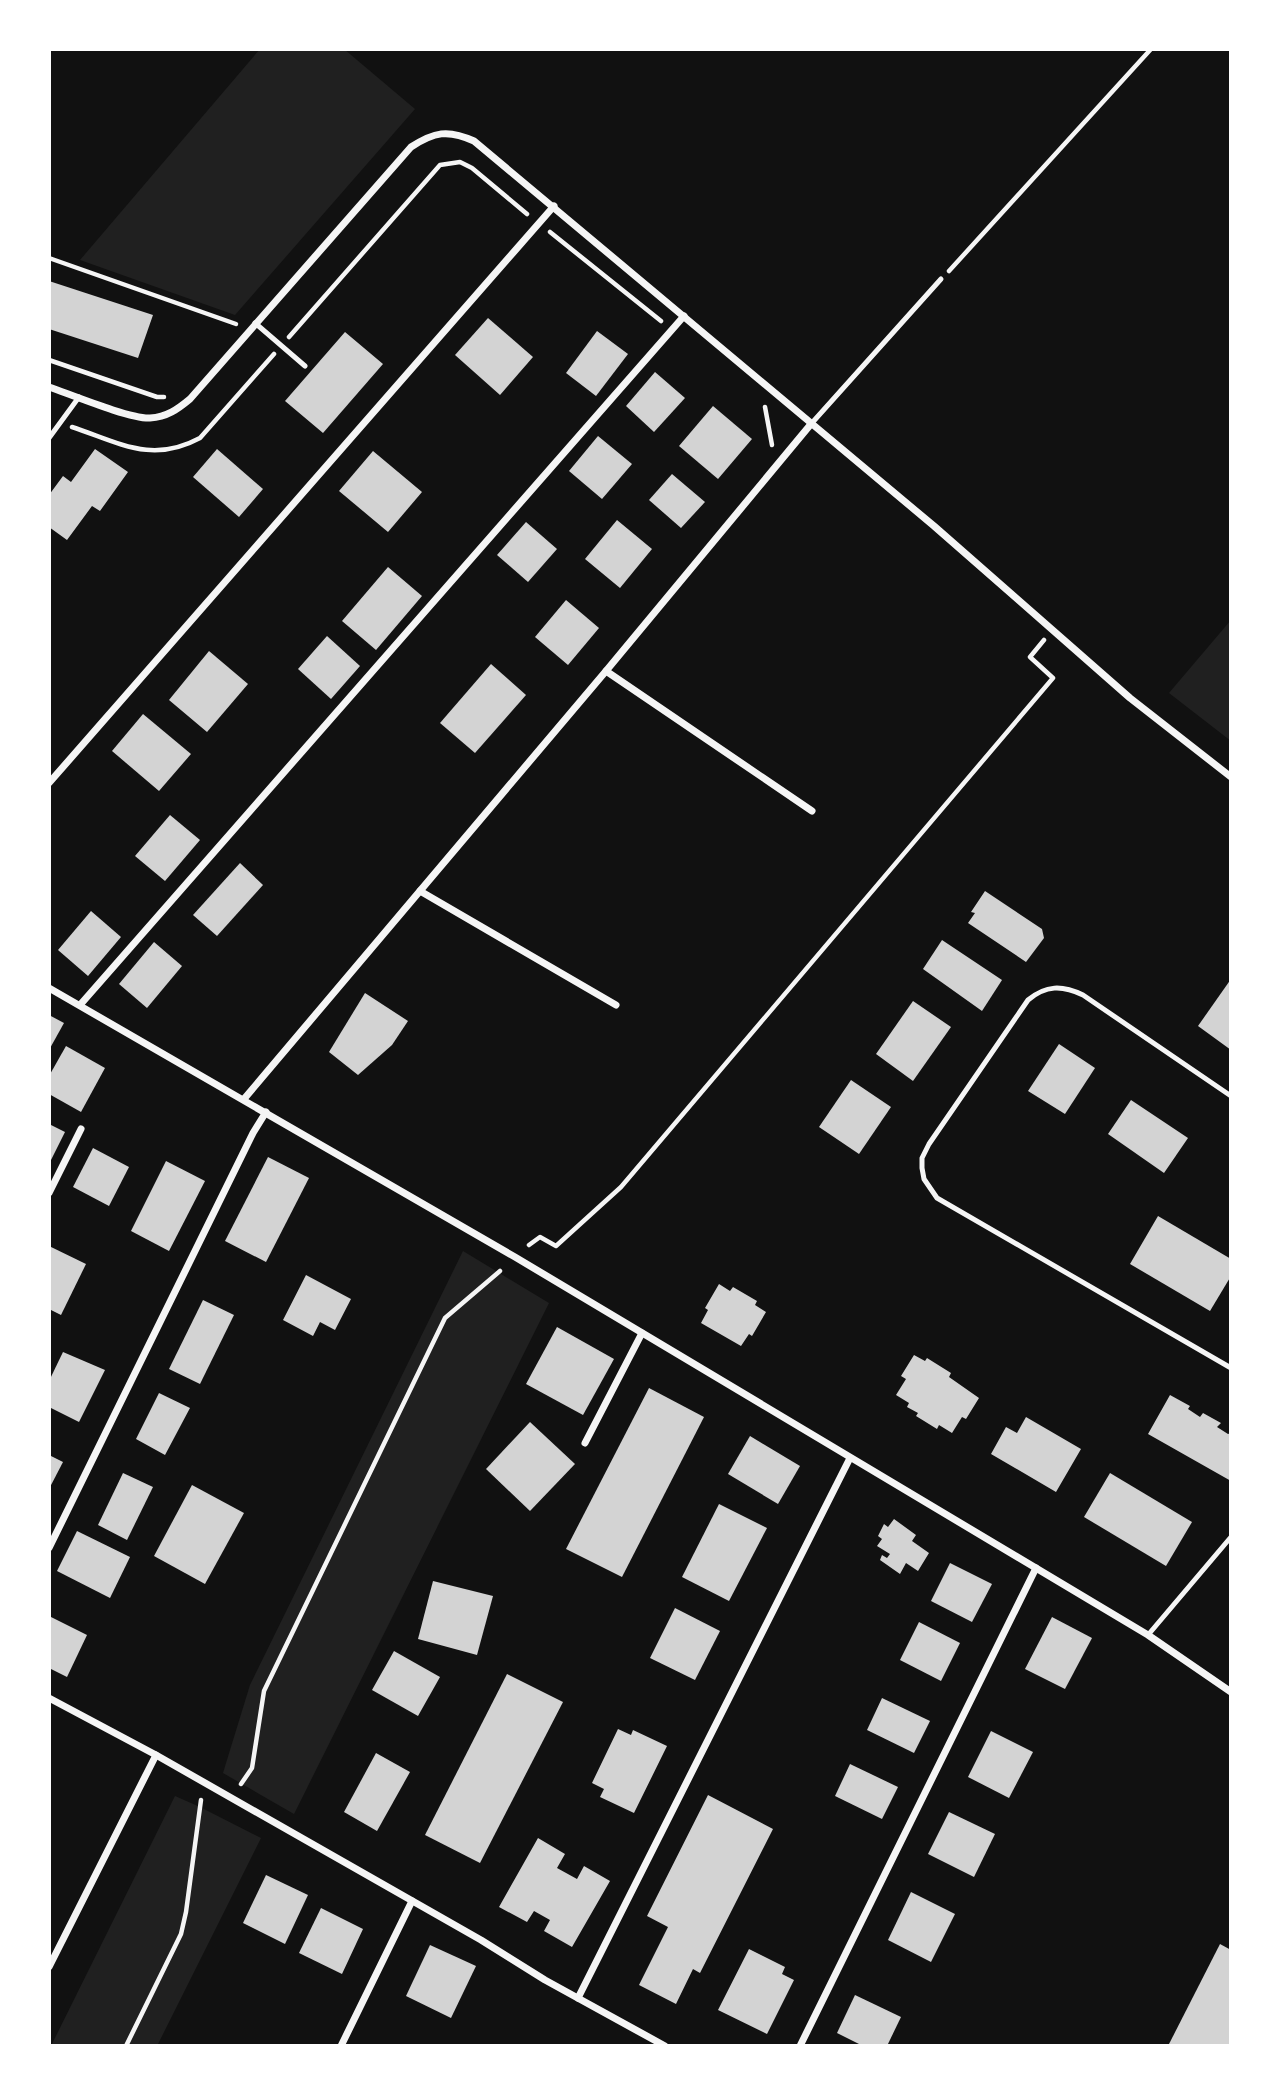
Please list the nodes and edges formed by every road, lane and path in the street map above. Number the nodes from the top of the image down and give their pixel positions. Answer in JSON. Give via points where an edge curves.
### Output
{"nodes":[{"id":1,"x":1151,"y":49,"type":"edge"},
{"id":2,"x":554,"y":206,"type":"junction"},
{"id":3,"x":539,"y":223,"type":"junction"},
{"id":4,"x":49,"y":258,"type":"edge"},
{"id":5,"x":941,"y":279,"type":"joint"},
{"id":6,"x":684,"y":316,"type":"junction"},
{"id":7,"x":234,"y":323,"type":"junction"},
{"id":8,"x":255,"y":323,"type":"junction"},
{"id":9,"x":672,"y":330,"type":"junction"},
{"id":10,"x":248,"y":331,"type":"junction"},
{"id":11,"x":226,"y":333,"type":"dead end"},
{"id":12,"x":282,"y":346,"type":"junction"},
{"id":13,"x":49,"y":360,"type":"edge"},
{"id":14,"x":305,"y":366,"type":"dead end"},
{"id":15,"x":49,"y":387,"type":"edge"},
{"id":16,"x":175,"y":391,"type":"dead end"},
{"id":17,"x":79,"y":397,"type":"junction"},
{"id":18,"x":757,"y":400,"type":"dead end"},
{"id":19,"x":60,"y":423,"type":"junction"},
{"id":20,"x":811,"y":424,"type":"junction"},
{"id":21,"x":49,"y":438,"type":"edge"},
{"id":22,"x":775,"y":468,"type":"junction"},
{"id":23,"x":1044,"y":641,"type":"dead end"},
{"id":24,"x":606,"y":671,"type":"junction"},
{"id":25,"x":1231,"y":777,"type":"edge"},
{"id":26,"x":49,"y":783,"type":"edge"},
{"id":27,"x":812,"y":811,"type":"dead end"},
{"id":28,"x":420,"y":891,"type":"junction"},
{"id":29,"x":49,"y":988,"type":"edge"},
{"id":30,"x":80,"y":1005,"type":"junction"},
{"id":31,"x":616,"y":1005,"type":"dead end"},
{"id":32,"x":1231,"y":1097,"type":"edge"},
{"id":33,"x":244,"y":1099,"type":"junction"},
{"id":34,"x":266,"y":1112,"type":"junction"},
{"id":35,"x":80,"y":1129,"type":"dead end"},
{"id":36,"x":49,"y":1193,"type":"edge"},
{"id":37,"x":529,"y":1245,"type":"dead end"},
{"id":38,"x":500,"y":1270,"type":"dead end"},
{"id":39,"x":642,"y":1334,"type":"junction"},
{"id":40,"x":1231,"y":1368,"type":"edge"},
{"id":41,"x":585,"y":1443,"type":"dead end"},
{"id":42,"x":850,"y":1458,"type":"junction"},
{"id":43,"x":1231,"y":1536,"type":"edge"},
{"id":44,"x":49,"y":1548,"type":"edge"},
{"id":45,"x":1036,"y":1569,"type":"junction"},
{"id":46,"x":1148,"y":1635,"type":"junction"},
{"id":47,"x":1231,"y":1692,"type":"edge"},
{"id":48,"x":49,"y":1698,"type":"edge"},
{"id":49,"x":156,"y":1755,"type":"junction"},
{"id":50,"x":241,"y":1784,"type":"dead end"},
{"id":51,"x":201,"y":1800,"type":"dead end"},
{"id":52,"x":412,"y":1901,"type":"junction"},
{"id":53,"x":49,"y":1967,"type":"edge"},
{"id":54,"x":578,"y":1998,"type":"junction"},
{"id":55,"x":126,"y":2046,"type":"edge"},
{"id":56,"x":341,"y":2046,"type":"edge"},
{"id":57,"x":665,"y":2046,"type":"edge"},
{"id":58,"x":800,"y":2046,"type":"edge"}],
"edges":[{"from":1,"to":5,"type":"path"},
{"from":2,"to":3,"type":"street"},
{"from":2,"to":6,"type":"street"},
{"from":2,"to":8,"type":"street","via":[[474,141],[460,135],[427,136],[411,147]]},
{"from":3,"to":9,"type":"path"},
{"from":3,"to":12,"type":"path","via":[[472,168],[460,162],[440,165]]},
{"from":3,"to":26,"type":"street"},
{"from":4,"to":7,"type":"path"},
{"from":5,"to":20,"type":"lane"},
{"from":6,"to":9,"type":"street"},
{"from":6,"to":20,"type":"street"},
{"from":7,"to":10,"type":"path"},
{"from":7,"to":11,"type":"path"},
{"from":8,"to":10,"type":"street"},
{"from":8,"to":12,"type":"lane"},
{"from":9,"to":30,"type":"street"},
{"from":10,"to":17,"type":"street","via":[[190,399],[166,415],[139,417]]},
{"from":12,"to":14,"type":"lane"},
{"from":12,"to":19,"type":"path","via":[[200,438],[184,447],[149,452]]},
{"from":13,"to":16,"type":"path","via":[[157,397]]},
{"from":15,"to":17,"type":"street"},
{"from":17,"to":19,"type":"lane"},
{"from":18,"to":22,"type":"path","via":[[767,408],[774,444],[762,457]]},
{"from":19,"to":21,"type":"lane"},
{"from":20,"to":22,"type":"street"},
{"from":20,"to":25,"type":"street","via":[[1130,698]]},
{"from":22,"to":24,"type":"street"},
{"from":23,"to":37,"type":"path","via":[[1030,657],[1053,678],[621,1187],[556,1246],[540,1237]]},
{"from":24,"to":27,"type":"street"},
{"from":24,"to":28,"type":"street"},
{"from":28,"to":31,"type":"street"},
{"from":28,"to":33,"type":"street"},
{"from":29,"to":30,"type":"street"},
{"from":30,"to":33,"type":"street"},
{"from":32,"to":40,"type":"lane","via":[[1083,995],[1072,989],[1048,988],[1028,1000],[940,1124],[922,1158],[924,1179],[937,1198]]},
{"from":33,"to":34,"type":"street"},
{"from":34,"to":39,"type":"street"},
{"from":34,"to":44,"type":"street"},
{"from":35,"to":36,"type":"street"},
{"from":38,"to":50,"type":"path","via":[[445,1318],[264,1691],[252,1768]]},
{"from":39,"to":41,"type":"street"},
{"from":39,"to":42,"type":"street"},
{"from":42,"to":45,"type":"street"},
{"from":42,"to":54,"type":"street"},
{"from":43,"to":46,"type":"lane"},
{"from":45,"to":46,"type":"street"},
{"from":45,"to":58,"type":"street"},
{"from":46,"to":47,"type":"street"},
{"from":48,"to":49,"type":"street"},
{"from":49,"to":52,"type":"street"},
{"from":49,"to":53,"type":"street"},
{"from":51,"to":55,"type":"path","via":[[181,1934]]},
{"from":52,"to":54,"type":"street"},
{"from":52,"to":56,"type":"street"},
{"from":54,"to":57,"type":"street"}]}
